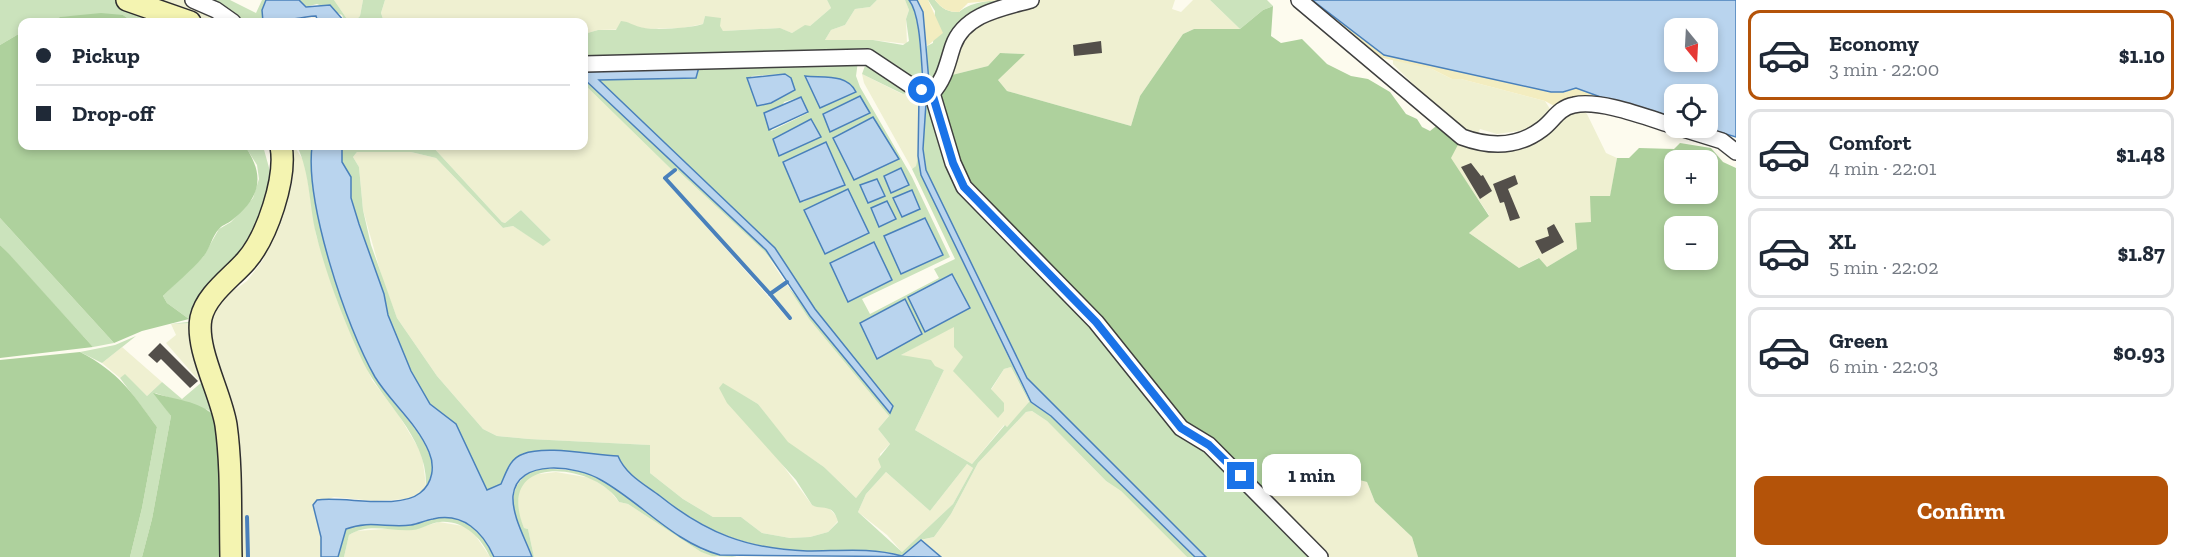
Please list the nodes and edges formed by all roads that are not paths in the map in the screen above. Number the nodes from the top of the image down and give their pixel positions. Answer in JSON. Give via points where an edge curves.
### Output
{"nodes":[{"id":1,"x":127,"y":0,"type":"edge"},
{"id":2,"x":193,"y":0,"type":"edge"},
{"id":3,"x":1031,"y":0,"type":"edge"},
{"id":4,"x":1299,"y":0,"type":"edge"},
{"id":5,"x":179,"y":18,"type":"edge"},
{"id":6,"x":227,"y":18,"type":"edge"},
{"id":7,"x":588,"y":64,"type":"edge"},
{"id":8,"x":932,"y":93,"type":"junction"},
{"id":9,"x":1664,"y":123,"type":"edge"},
{"id":10,"x":1712,"y":138,"type":"edge"},
{"id":11,"x":281,"y":150,"type":"edge"},
{"id":12,"x":1736,"y":152,"type":"edge"},
{"id":13,"x":231,"y":557,"type":"edge"},
{"id":14,"x":1320,"y":557,"type":"edge"}],
"edges":[{"from":1,"to":5,"type":"street"},
{"from":2,"to":6,"type":"street"},
{"from":3,"to":8,"type":"street","via":[[971,21],[960,32],[941,83]]},
{"from":4,"to":9,"type":"street","via":[[1462,137],[1484,145],[1525,139],[1542,129],[1556,113],[1577,104],[1592,104]]},
{"from":7,"to":8,"type":"street","via":[[868,57],[910,85]]},
{"from":8,"to":14,"type":"street","via":[[964,187],[1096,322],[1181,428],[1209,445]]},
{"from":10,"to":12,"type":"street"},
{"from":11,"to":13,"type":"street","via":[[276,195],[262,235],[201,319],[203,343],[228,439]]}]}
